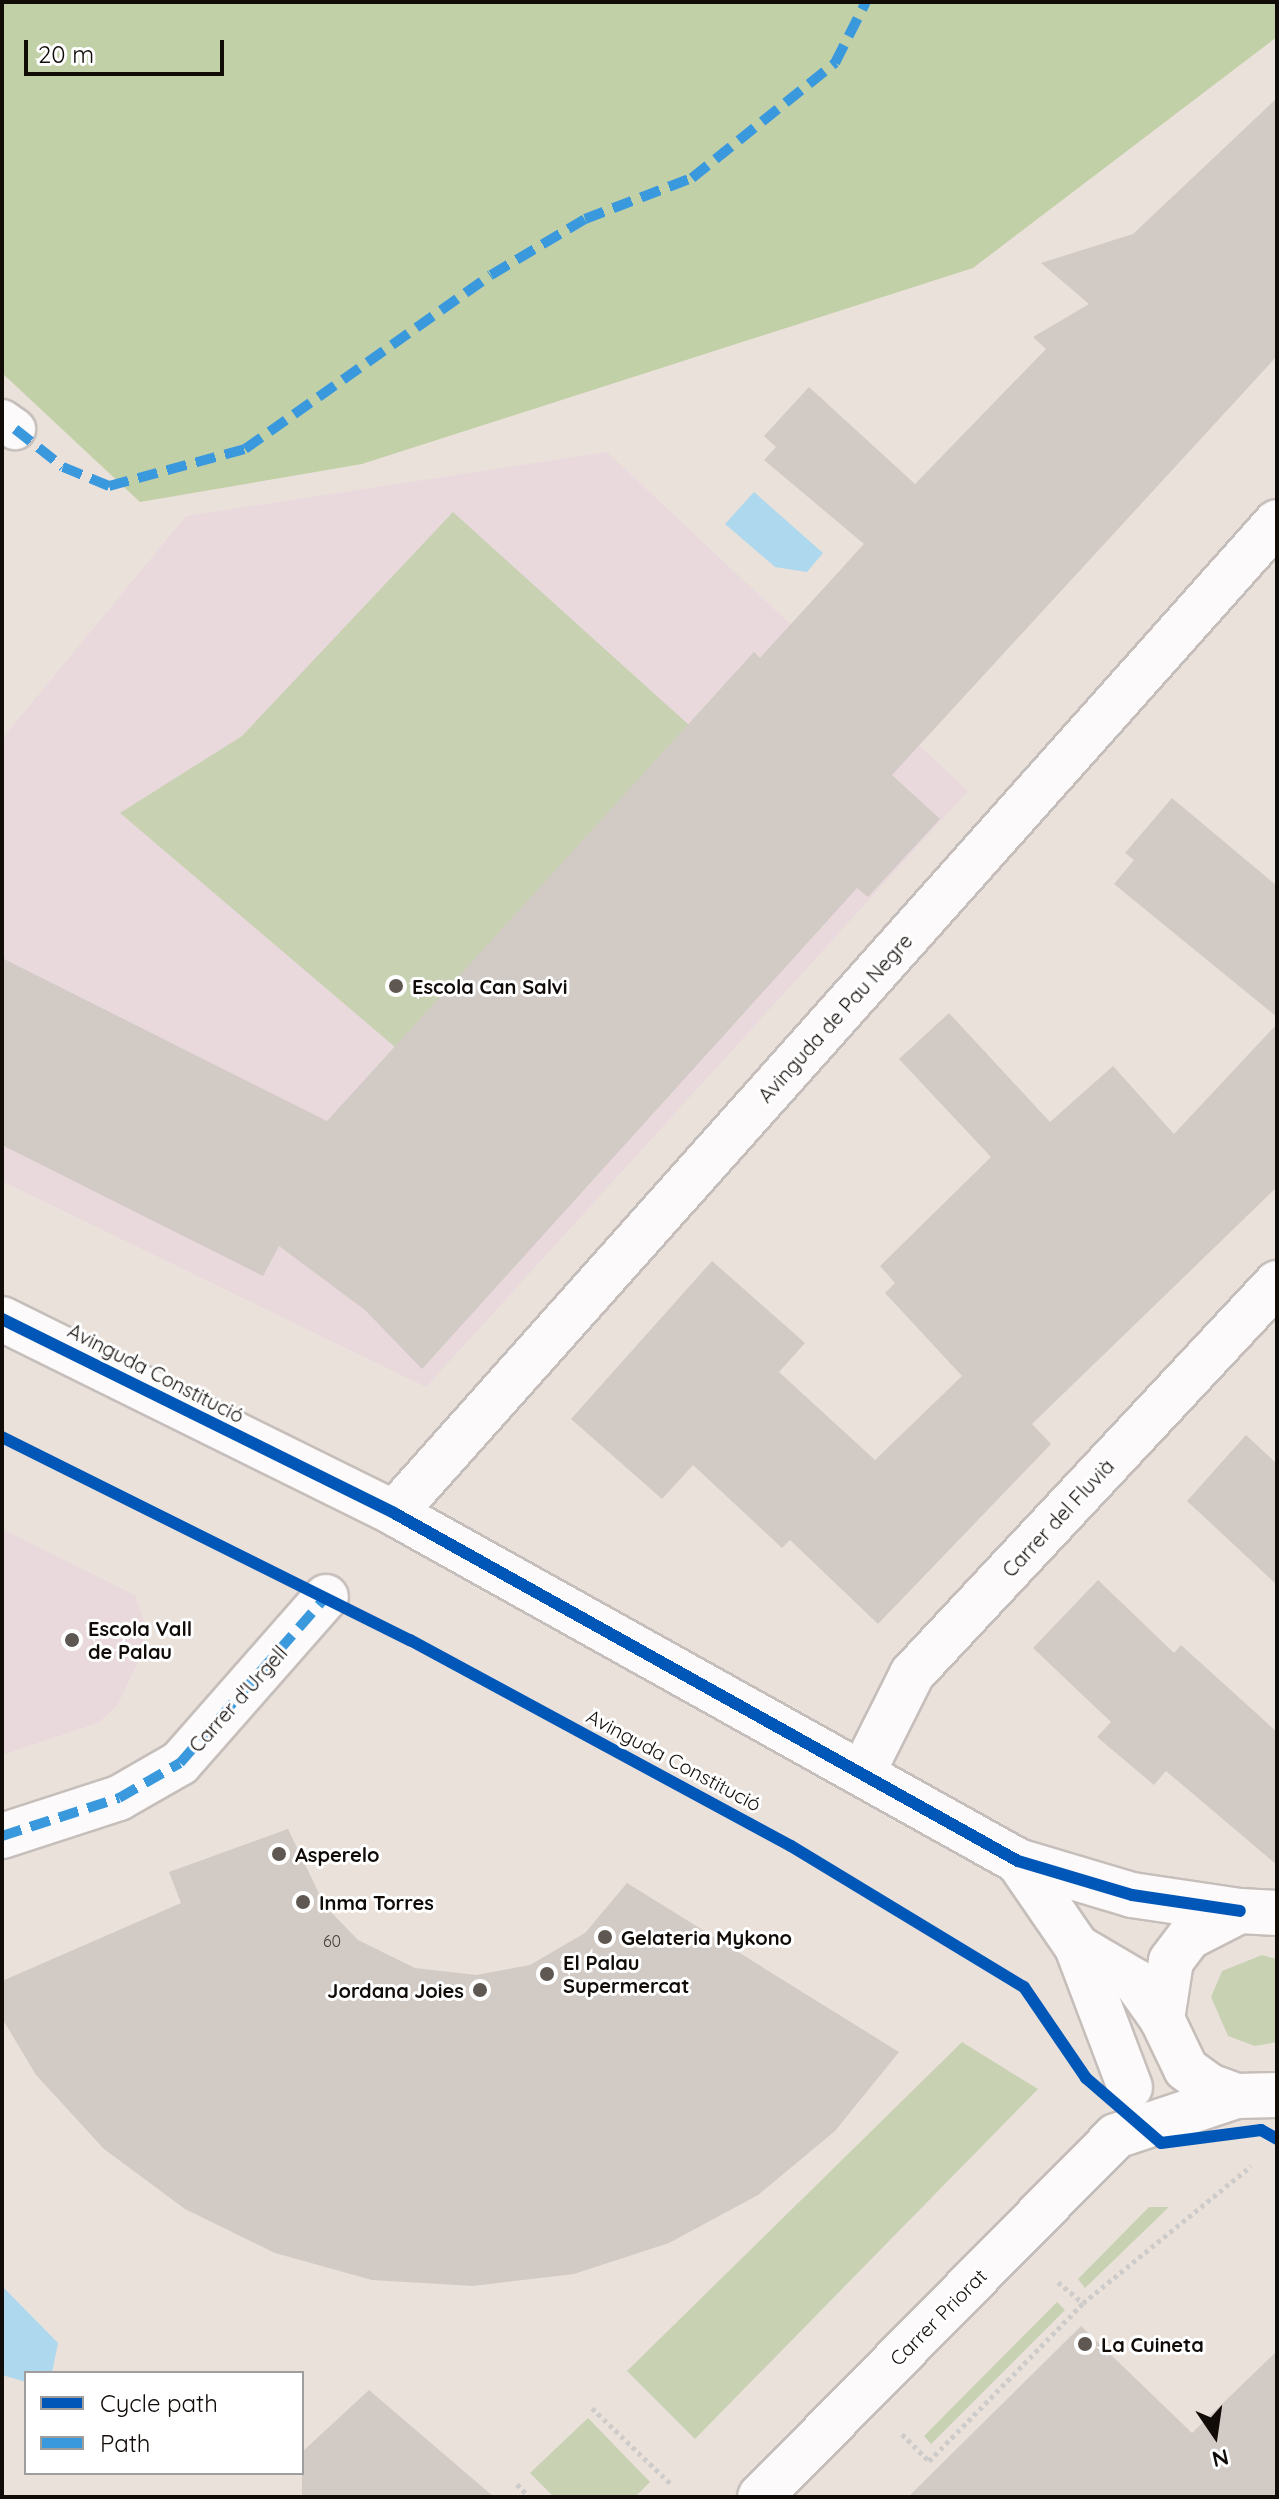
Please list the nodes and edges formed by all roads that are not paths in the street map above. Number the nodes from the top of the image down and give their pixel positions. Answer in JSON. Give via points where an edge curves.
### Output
{"nodes":[{"id":1,"x":1277,"y":522,"type":"edge"},
{"id":2,"x":1277,"y":1283,"type":"edge"},
{"id":3,"x":2,"y":1319,"type":"edge"},
{"id":4,"x":394,"y":1513,"type":"junction"},
{"id":5,"x":326,"y":1597,"type":"dead end"},
{"id":6,"x":864,"y":1770,"type":"junction"},
{"id":7,"x":2,"y":1836,"type":"edge"},
{"id":8,"x":1018,"y":1861,"type":"junction"},
{"id":9,"x":1258,"y":1912,"type":"edge"},
{"id":10,"x":1077,"y":1947,"type":"junction"},
{"id":11,"x":1166,"y":2032,"type":"junction"},
{"id":12,"x":1130,"y":2087,"type":"junction"},
{"id":13,"x":1263,"y":2097,"type":"edge"},
{"id":14,"x":1116,"y":2136,"type":"junction"},
{"id":15,"x":760,"y":2497,"type":"edge"}],
"edges":[{"from":1,"to":4,"type":"street","name":"Avinguda de Pau Negre"},
{"from":2,"to":6,"type":"street","name":"Carrer del Fluvià","via":[[912,1674]]},
{"from":3,"to":4,"type":"street","name":"Avinguda Constitució"},
{"from":4,"to":6,"type":"street","name":"Avinguda Constitució"},
{"from":5,"to":7,"type":"street","name":"Carrer d'Urgell","via":[[180,1763],[119,1798]]},
{"from":6,"to":8,"type":"street","name":"Avinguda Constitució"},
{"from":8,"to":9,"type":"street","name":"Avinguda Constitució","via":[[1132,1895]]},
{"from":8,"to":10,"type":"street","name":"Avinguda Constitució"},
{"from":9,"to":11,"type":"street","via":[[1189,1937],[1171,1961]]},
{"from":10,"to":11,"type":"street","name":"Avinguda Constitució","via":[[1135,1981]]},
{"from":10,"to":12,"type":"street"},
{"from":11,"to":12,"type":"street","name":"Carrer Priorat"},
{"from":11,"to":13,"type":"street","name":"Avinguda Constitució","via":[[1186,2069]]},
{"from":12,"to":14,"type":"street","name":"Carrer Priorat"},
{"from":13,"to":14,"type":"street","name":"Carrer Priorat"},
{"from":14,"to":15,"type":"street","name":"Carrer Priorat"}]}
